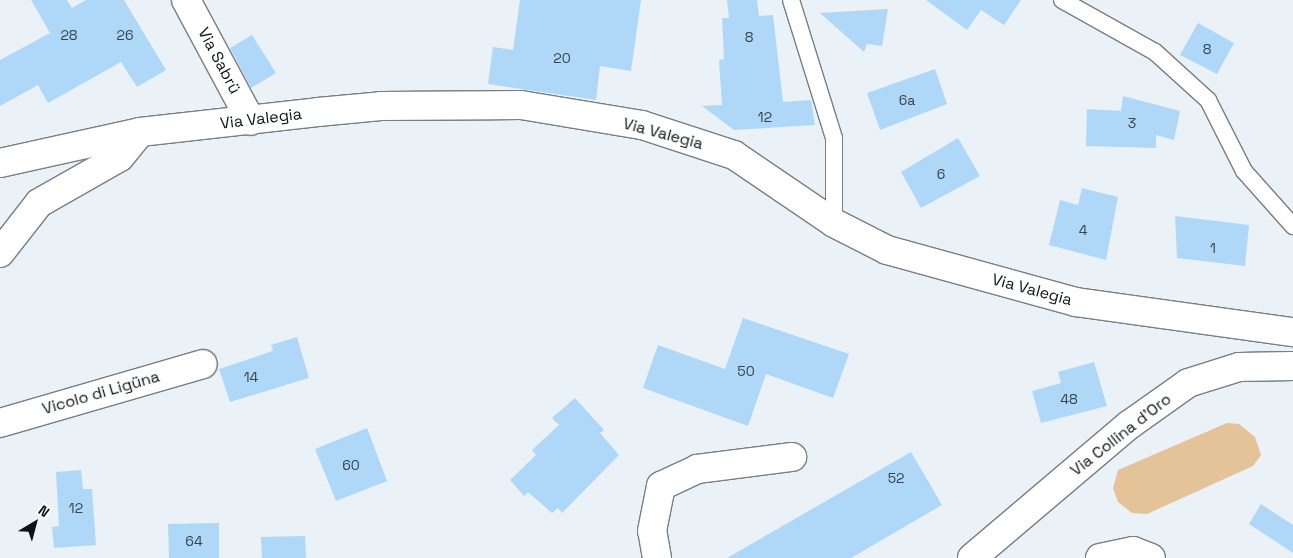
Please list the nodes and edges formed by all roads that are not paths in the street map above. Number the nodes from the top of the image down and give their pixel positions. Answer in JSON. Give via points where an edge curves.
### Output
{"nodes":[{"id":1,"x":186,"y":0,"type":"edge"},
{"id":2,"x":791,"y":0,"type":"edge"},
{"id":3,"x":1062,"y":0,"type":"edge"},
{"id":4,"x":251,"y":121,"type":"junction"},
{"id":5,"x":140,"y":132,"type":"junction"},
{"id":6,"x":0,"y":163,"type":"edge"},
{"id":7,"x":1290,"y":218,"type":"edge"},
{"id":8,"x":834,"y":223,"type":"junction"},
{"id":9,"x":0,"y":252,"type":"edge"},
{"id":10,"x":1293,"y":332,"type":"edge"},
{"id":11,"x":203,"y":364,"type":"dead end"},
{"id":12,"x":1293,"y":366,"type":"edge"},
{"id":13,"x":0,"y":423,"type":"edge"},
{"id":14,"x":792,"y":457,"type":"dead end"},
{"id":15,"x":657,"y":558,"type":"edge"},
{"id":16,"x":972,"y":558,"type":"edge"},
{"id":17,"x":1100,"y":558,"type":"edge"},
{"id":18,"x":1150,"y":558,"type":"edge"}],
"edges":[{"from":1,"to":4,"type":"street","name":"Via Sabrü"},
{"from":2,"to":8,"type":"lane","via":[[834,138]]},
{"from":3,"to":7,"type":"lane","via":[[1155,52],[1208,100],[1244,171]]},
{"from":4,"to":5,"type":"street","name":"Via Valegia"},
{"from":4,"to":8,"type":"street","name":"Via Valegia","via":[[381,106],[521,106],[642,126],[734,155]]},
{"from":5,"to":6,"type":"street","name":"Via Valegia"},
{"from":5,"to":9,"type":"street","via":[[120,157],[39,203]]},
{"from":8,"to":10,"type":"street","name":"Via Valegia","via":[[887,250],[1076,302]]},
{"from":11,"to":13,"type":"street","name":"Vicolo di Ligüna"},
{"from":12,"to":16,"type":"street","name":"Via Collina d'Oro","via":[[1239,368],[1188,384],[1129,425]]},
{"from":14,"to":15,"type":"street","via":[[697,469],[661,486],[652,531]]},
{"from":17,"to":18,"type":"street","via":[[1133,551]]}]}
